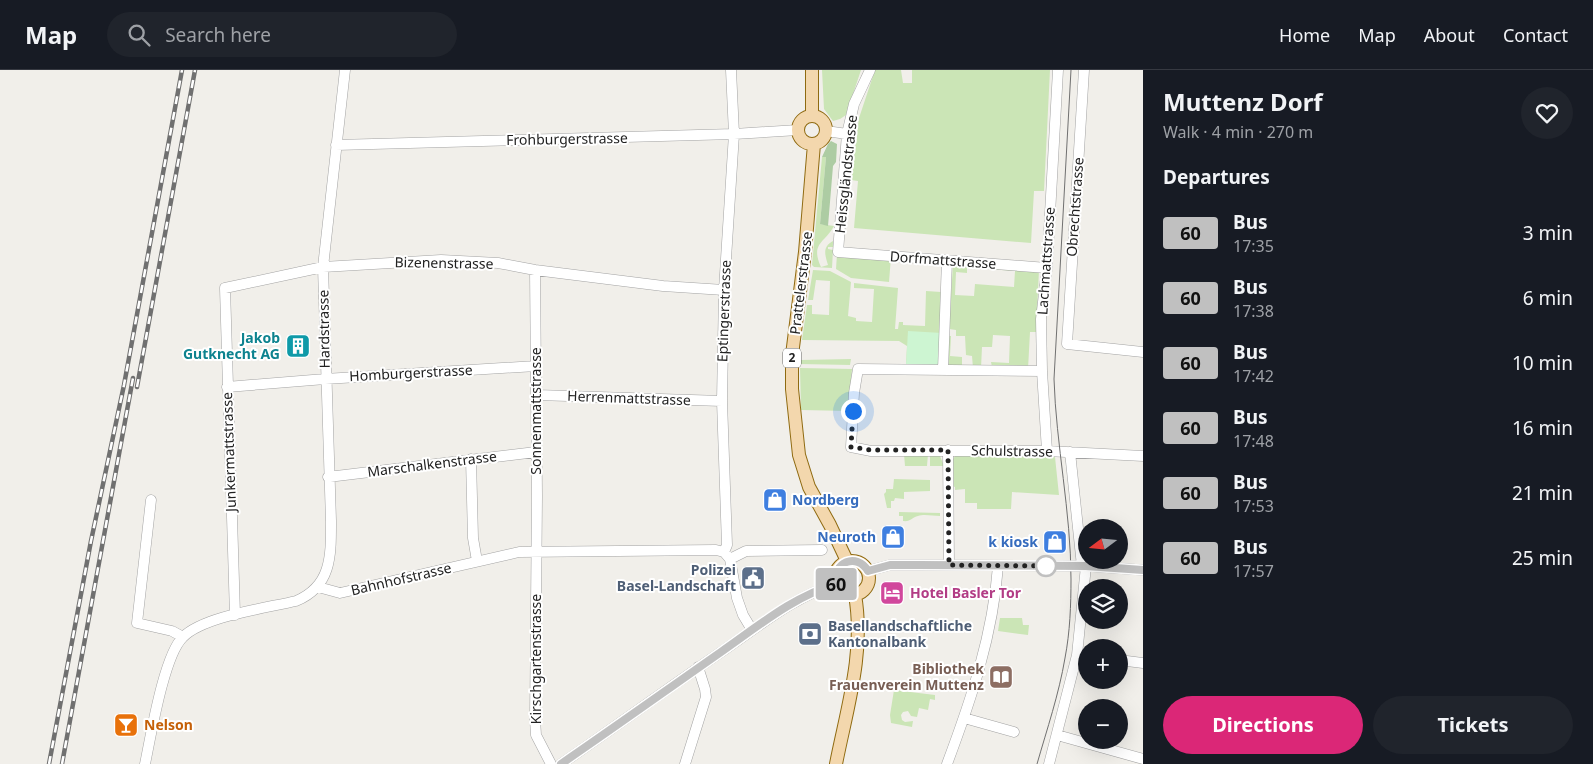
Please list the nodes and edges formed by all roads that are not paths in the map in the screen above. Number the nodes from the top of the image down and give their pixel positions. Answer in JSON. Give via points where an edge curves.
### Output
{"nodes":[{"id":1,"x":345,"y":70,"type":"edge"},
{"id":2,"x":731,"y":70,"type":"edge"},
{"id":3,"x":812,"y":70,"type":"edge"},
{"id":4,"x":870,"y":70,"type":"edge"},
{"id":5,"x":1058,"y":70,"type":"edge"},
{"id":6,"x":1084,"y":70,"type":"edge"},
{"id":7,"x":812,"y":116,"type":"junction"},
{"id":8,"x":798,"y":130,"type":"junction"},
{"id":9,"x":826,"y":131,"type":"junction"},
{"id":10,"x":734,"y":134,"type":"junction"},
{"id":11,"x":847,"y":134,"type":"junction"},
{"id":12,"x":814,"y":144,"type":"junction"},
{"id":13,"x":336,"y":145,"type":"junction"},
{"id":14,"x":838,"y":252,"type":"joint"},
{"id":15,"x":947,"y":260,"type":"junction"},
{"id":16,"x":322,"y":267,"type":"junction"},
{"id":17,"x":1047,"y":268,"type":"junction"},
{"id":18,"x":535,"y":270,"type":"junction"},
{"id":19,"x":225,"y":288,"type":"joint"},
{"id":20,"x":724,"y":290,"type":"junction"},
{"id":21,"x":1143,"y":352,"type":"edge"},
{"id":22,"x":536,"y":366,"type":"junction"},
{"id":23,"x":943,"y":370,"type":"junction"},
{"id":24,"x":1042,"y":370,"type":"junction"},
{"id":25,"x":325,"y":379,"type":"junction"},
{"id":26,"x":227,"y":387,"type":"junction"},
{"id":27,"x":537,"y":395,"type":"junction"},
{"id":28,"x":722,"y":401,"type":"junction"},
{"id":29,"x":948,"y":450,"type":"junction"},
{"id":30,"x":1047,"y":451,"type":"junction"},
{"id":31,"x":536,"y":452,"type":"junction"},
{"id":32,"x":1070,"y":452,"type":"junction"},
{"id":33,"x":1143,"y":456,"type":"edge"},
{"id":34,"x":471,"y":459,"type":"junction"},
{"id":35,"x":328,"y":477,"type":"junction"},
{"id":36,"x":151,"y":500,"type":"dead end"},
{"id":37,"x":1078,"y":519,"type":"edge"},
{"id":38,"x":822,"y":550,"type":"dead end"},
{"id":39,"x":536,"y":551,"type":"junction"},
{"id":40,"x":727,"y":556,"type":"junction"},
{"id":41,"x":477,"y":561,"type":"junction"},
{"id":42,"x":847,"y":562,"type":"junction"},
{"id":43,"x":949,"y":565,"type":"junction"},
{"id":44,"x":998,"y":566,"type":"junction"},
{"id":45,"x":1078,"y":566,"type":"edge"},
{"id":46,"x":1084,"y":569,"type":"edge"},
{"id":47,"x":1128,"y":569,"type":"edge"},
{"id":48,"x":1143,"y":570,"type":"edge"},
{"id":49,"x":868,"y":571,"type":"junction"},
{"id":50,"x":836,"y":584,"type":"junction"},
{"id":51,"x":318,"y":587,"type":"junction"},
{"id":52,"x":855,"y":595,"type":"junction"},
{"id":53,"x":235,"y":616,"type":"junction"},
{"id":54,"x":752,"y":630,"type":"junction"},
{"id":55,"x":183,"y":637,"type":"junction"},
{"id":56,"x":1082,"y":639,"type":"edge"},
{"id":57,"x":1128,"y":661,"type":"edge"},
{"id":58,"x":1143,"y":663,"type":"edge"},
{"id":59,"x":698,"y":668,"type":"junction"},
{"id":60,"x":1078,"y":669,"type":"edge"},
{"id":61,"x":964,"y":718,"type":"junction"},
{"id":62,"x":1014,"y":732,"type":"dead end"},
{"id":63,"x":1057,"y":735,"type":"junction"},
{"id":64,"x":1143,"y":760,"type":"edge"},
{"id":65,"x":145,"y":764,"type":"edge"},
{"id":66,"x":551,"y":764,"type":"edge"},
{"id":67,"x":561,"y":764,"type":"edge"},
{"id":68,"x":685,"y":764,"type":"edge"},
{"id":69,"x":836,"y":764,"type":"edge"},
{"id":70,"x":947,"y":764,"type":"edge"},
{"id":71,"x":1049,"y":764,"type":"edge"}],
"edges":[{"from":1,"to":13,"type":"street","name":"Hardstrasse"},
{"from":2,"to":10,"type":"street","name":"Eptingerstrasse"},
{"from":3,"to":7,"type":"main road"},
{"from":4,"to":11,"type":"street","name":"Heissgländstrasse","via":[[854,104]]},
{"from":5,"to":17,"type":"street","name":"Lachmattstrasse"},
{"from":6,"to":21,"type":"street","name":"Obrechtstrasse","via":[[1067,344]]},
{"from":7,"to":8,"type":"main road","via":[[804,119]]},
{"from":7,"to":9,"type":"main road","via":[[820,119]]},
{"from":8,"to":10,"type":"street","name":"Frohburgerstrasse"},
{"from":8,"to":12,"type":"main road","via":[[803,141]]},
{"from":9,"to":11,"type":"street"},
{"from":9,"to":12,"type":"main road"},
{"from":10,"to":13,"type":"street","name":"Frohburgerstrasse"},
{"from":10,"to":20,"type":"street","name":"Eptingerstrasse"},
{"from":11,"to":14,"type":"street","name":"Heissgländstrasse"},
{"from":12,"to":42,"type":"main road","name":"Prattelerstrasse","number":"2","via":[[792,355],[792,390],[799,455],[809,488]]},
{"from":13,"to":16,"type":"street","name":"Hardstrasse"},
{"from":14,"to":15,"type":"street","name":"Dorfmattstrasse"},
{"from":15,"to":17,"type":"street","name":"Dorfmattstrasse"},
{"from":15,"to":23,"type":"street"},
{"from":16,"to":18,"type":"street","name":"Bizenenstrasse","via":[[441,260],[498,263]]},
{"from":16,"to":19,"type":"street","name":"Bizenenstrasse"},
{"from":16,"to":25,"type":"street","name":"Hardstrasse"},
{"from":17,"to":24,"type":"street","name":"Lachmattstrasse","via":[[1041,319]]},
{"from":18,"to":20,"type":"street","name":"Bizenenstrasse"},
{"from":18,"to":22,"type":"street","name":"Sonnenmattstrasse"},
{"from":19,"to":26,"type":"street","name":"Junkermattstrasse"},
{"from":20,"to":28,"type":"street","name":"Eptingerstrasse"},
{"from":22,"to":25,"type":"street","name":"Homburgerstrasse"},
{"from":22,"to":27,"type":"street","name":"Sonnenmattstrasse"},
{"from":23,"to":24,"type":"street"},
{"from":23,"to":29,"type":"street","name":"Schulstrasse","via":[[858,369],[851,447]]},
{"from":24,"to":30,"type":"street","name":"Lachmattstrasse"},
{"from":25,"to":26,"type":"street","name":"Homburgerstrasse"},
{"from":25,"to":35,"type":"street","name":"Hardstrasse"},
{"from":26,"to":53,"type":"street","name":"Junkermattstrasse"},
{"from":27,"to":28,"type":"street","name":"Herrenmattstrasse"},
{"from":27,"to":31,"type":"street","name":"Sonnenmattstrasse"},
{"from":28,"to":40,"type":"street","name":"Eptingerstrasse"},
{"from":29,"to":30,"type":"street","name":"Schulstrasse"},
{"from":29,"to":43,"type":"street"},
{"from":30,"to":32,"type":"street","name":"Schulstrasse"},
{"from":31,"to":34,"type":"street","name":"Marschalkenstrasse"},
{"from":31,"to":39,"type":"street","name":"Sonnenmattstrasse"},
{"from":32,"to":33,"type":"street","name":"Schulstrasse"},
{"from":32,"to":37,"type":"street"},
{"from":34,"to":35,"type":"street","name":"Marschalkenstrasse"},
{"from":34,"to":41,"type":"street"},
{"from":35,"to":51,"type":"street","name":"Hardstrasse","via":[[331,548],[329,563]]},
{"from":36,"to":55,"type":"street","via":[[137,623],[172,631]]},
{"from":38,"to":40,"type":"street","name":"Bahnhofstrasse","via":[[746,551]]},
{"from":39,"to":40,"type":"street","name":"Bahnhofstrasse","via":[[716,550]]},
{"from":39,"to":41,"type":"street","name":"Bahnhofstrasse"},
{"from":39,"to":66,"type":"street","name":"Kirschgartenstrasse","via":[[534,719],[536,735]]},
{"from":40,"to":54,"type":"street","via":[[737,598]]},
{"from":41,"to":51,"type":"street","name":"Bahnhofstrasse","via":[[340,593]]},
{"from":42,"to":49,"type":"main road","via":[[862,564]]},
{"from":42,"to":50,"type":"main road","via":[[836,573]]},
{"from":43,"to":44,"type":"street"},
{"from":43,"to":49,"type":"street","via":[[890,565]]},
{"from":44,"to":45,"type":"street"},
{"from":44,"to":61,"type":"street","via":[[994,608]]},
{"from":46,"to":56,"type":"street"},
{"from":47,"to":48,"type":"street"},
{"from":49,"to":52,"type":"main road","via":[[868,586]]},
{"from":50,"to":52,"type":"main road","via":[[842,592]]},
{"from":50,"to":54,"type":"street","via":[[793,604]]},
{"from":51,"to":53,"type":"street","via":[[296,602]]},
{"from":52,"to":69,"type":"main road","via":[[859,645]]},
{"from":53,"to":55,"type":"street","via":[[200,627]]},
{"from":54,"to":59,"type":"street"},
{"from":55,"to":65,"type":"street","via":[[175,648],[166,673]]},
{"from":57,"to":58,"type":"street"},
{"from":59,"to":67,"type":"street"},
{"from":59,"to":68,"type":"street","via":[[706,697]]},
{"from":60,"to":63,"type":"street"},
{"from":61,"to":62,"type":"street"},
{"from":61,"to":70,"type":"street"},
{"from":63,"to":64,"type":"street"},
{"from":63,"to":71,"type":"street"}]}
